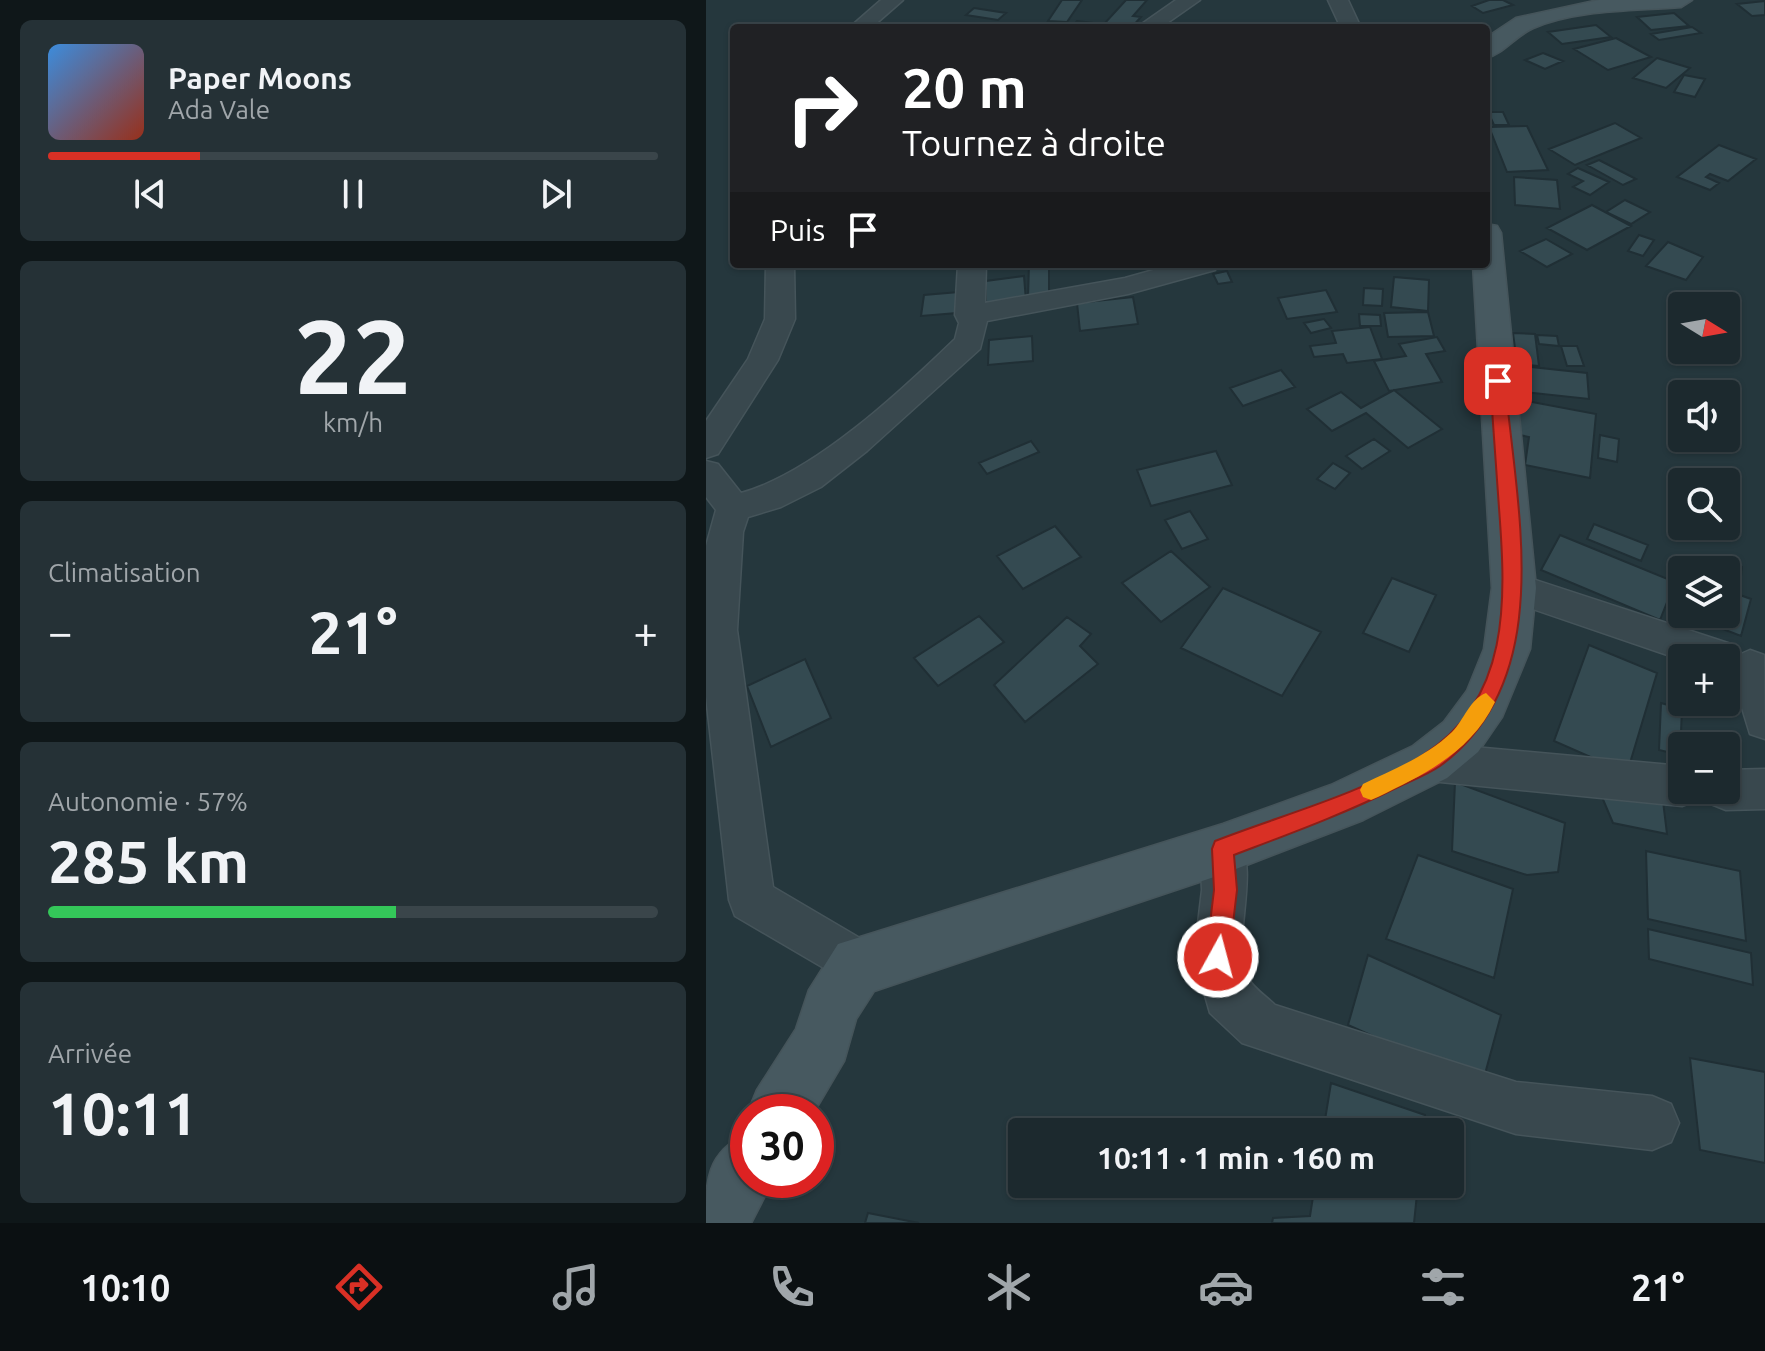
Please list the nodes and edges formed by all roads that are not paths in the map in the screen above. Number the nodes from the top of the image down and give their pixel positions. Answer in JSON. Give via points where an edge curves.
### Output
{"nodes":[{"id":1,"x":893,"y":0,"type":"edge"},
{"id":2,"x":1190,"y":0,"type":"edge"},
{"id":3,"x":1338,"y":0,"type":"edge"},
{"id":4,"x":1681,"y":0,"type":"edge"},
{"id":5,"x":864,"y":24,"type":"edge"},
{"id":6,"x":1152,"y":24,"type":"edge"},
{"id":7,"x":1349,"y":24,"type":"edge"},
{"id":8,"x":1490,"y":47,"type":"edge"},
{"id":9,"x":780,"y":268,"type":"edge"},
{"id":10,"x":972,"y":268,"type":"edge"},
{"id":11,"x":1191,"y":268,"type":"edge"},
{"id":12,"x":1489,"y":268,"type":"edge"},
{"id":13,"x":970,"y":315,"type":"junction"},
{"id":14,"x":706,"y":446,"type":"edge"},
{"id":15,"x":720,"y":491,"type":"edge"},
{"id":16,"x":1514,"y":588,"type":"junction"},
{"id":17,"x":1741,"y":663,"type":"edge"},
{"id":18,"x":1765,"y":721,"type":"edge"},
{"id":19,"x":1430,"y":762,"type":"junction"},
{"id":20,"x":1668,"y":785,"type":"edge"},
{"id":21,"x":1765,"y":789,"type":"edge"},
{"id":22,"x":1740,"y":790,"type":"edge"},
{"id":23,"x":1223,"y":849,"type":"junction"},
{"id":24,"x":858,"y":964,"type":"junction"},
{"id":25,"x":790,"y":1094,"type":"edge"},
{"id":26,"x":1652,"y":1123,"type":"dead end"},
{"id":27,"x":730,"y":1197,"type":"edge"},
{"id":28,"x":715,"y":1223,"type":"edge"}],
"edges":[{"from":1,"to":5,"type":"street"},
{"from":2,"to":6,"type":"street"},
{"from":3,"to":7,"type":"street"},
{"from":4,"to":8,"type":"main road","via":[[1549,14],[1506,31]]},
{"from":9,"to":14,"type":"street","via":[[780,319],[763,360]]},
{"from":10,"to":13,"type":"street"},
{"from":11,"to":13,"type":"street","via":[[1128,286]]},
{"from":12,"to":16,"type":"main road"},
{"from":13,"to":15,"type":"street","via":[[974,323],[969,342],[901,406],[809,478],[769,498]]},
{"from":15,"to":24,"type":"street","via":[[725,532],[718,630],[752,900]]},
{"from":16,"to":17,"type":"street"},
{"from":16,"to":19,"type":"main road","via":[[1507,649],[1485,703],[1461,737]]},
{"from":17,"to":18,"type":"street"},
{"from":19,"to":20,"type":"street"},
{"from":19,"to":23,"type":"main road","via":[[1345,803]]},
{"from":21,"to":22,"type":"street"},
{"from":23,"to":24,"type":"main road"},
{"from":23,"to":26,"type":"street","via":[[1218,957],[1228,995],[1260,1025],[1516,1108]]},
{"from":24,"to":25,"type":"main road","via":[[829,1010],[823,1040]]},
{"from":27,"to":28,"type":"main road"}]}
